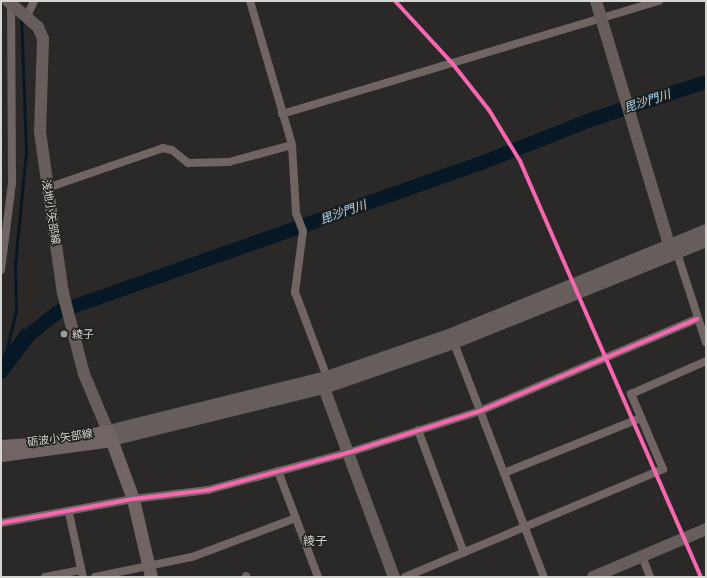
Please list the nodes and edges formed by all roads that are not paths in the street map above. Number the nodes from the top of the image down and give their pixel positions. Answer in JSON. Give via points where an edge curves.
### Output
{"nodes":[{"id":1,"x":34,"y":1,"type":"edge"},
{"id":2,"x":250,"y":1,"type":"edge"},
{"id":3,"x":596,"y":1,"type":"edge"},
{"id":4,"x":659,"y":1,"type":"edge"},
{"id":5,"x":10,"y":2,"type":"edge"},
{"id":6,"x":27,"y":16,"type":"junction"},
{"id":7,"x":601,"y":18,"type":"junction"},
{"id":8,"x":282,"y":114,"type":"junction"},
{"id":9,"x":292,"y":146,"type":"junction"},
{"id":10,"x":46,"y":188,"type":"junction"},
{"id":11,"x":706,"y":230,"type":"edge"},
{"id":12,"x":706,"y":241,"type":"edge"},
{"id":13,"x":673,"y":249,"type":"junction"},
{"id":14,"x":1,"y":270,"type":"edge"},
{"id":15,"x":697,"y":319,"type":"junction"},
{"id":16,"x":706,"y":342,"type":"edge"},
{"id":17,"x":454,"y":343,"type":"junction"},
{"id":18,"x":706,"y":361,"type":"edge"},
{"id":19,"x":325,"y":382,"type":"junction"},
{"id":20,"x":480,"y":411,"type":"junction"},
{"id":21,"x":641,"y":418,"type":"junction"},
{"id":22,"x":418,"y":430,"type":"junction"},
{"id":23,"x":110,"y":435,"type":"junction"},
{"id":24,"x":1,"y":446,"type":"edge"},
{"id":25,"x":347,"y":453,"type":"junction"},
{"id":26,"x":1,"y":455,"type":"edge"},
{"id":27,"x":278,"y":471,"type":"junction"},
{"id":28,"x":504,"y":473,"type":"junction"},
{"id":29,"x":133,"y":498,"type":"junction"},
{"id":30,"x":69,"y":513,"type":"junction"},
{"id":31,"x":296,"y":518,"type":"junction"},
{"id":32,"x":1,"y":523,"type":"edge"},
{"id":33,"x":525,"y":528,"type":"junction"},
{"id":34,"x":706,"y":529,"type":"edge"},
{"id":35,"x":464,"y":553,"type":"junction"},
{"id":36,"x":642,"y":556,"type":"junction"},
{"id":37,"x":150,"y":571,"type":"edge"},
{"id":38,"x":82,"y":574,"type":"edge"},
{"id":39,"x":46,"y":577,"type":"edge"},
{"id":40,"x":96,"y":577,"type":"edge"},
{"id":41,"x":318,"y":577,"type":"edge"},
{"id":42,"x":394,"y":577,"type":"edge"},
{"id":43,"x":405,"y":577,"type":"edge"},
{"id":44,"x":544,"y":577,"type":"edge"},
{"id":45,"x":593,"y":577,"type":"edge"},
{"id":46,"x":650,"y":577,"type":"edge"}],
"edges":[{"from":1,"to":6,"type":"street"},
{"from":2,"to":8,"type":"street"},
{"from":3,"to":7,"type":"street"},
{"from":4,"to":7,"type":"street"},
{"from":5,"to":6,"type":"street","name":"浅地小矢部線"},
{"from":5,"to":14,"type":"street","via":[[12,183]]},
{"from":6,"to":10,"type":"street","name":"浅地小矢部線","via":[[38,27],[43,39],[40,132]]},
{"from":7,"to":8,"type":"street"},
{"from":7,"to":13,"type":"street"},
{"from":8,"to":9,"type":"street"},
{"from":9,"to":10,"type":"street","via":[[229,162],[188,163],[172,150],[163,148]]},
{"from":9,"to":19,"type":"street","via":[[296,213],[303,232],[295,292]]},
{"from":10,"to":23,"type":"street","name":"浅地小矢部線","via":[[69,318],[84,374]]},
{"from":11,"to":13,"type":"street"},
{"from":12,"to":13,"type":"street"},
{"from":13,"to":15,"type":"street"},
{"from":13,"to":17,"type":"street"},
{"from":13,"to":19,"type":"street"},
{"from":15,"to":16,"type":"street"},
{"from":15,"to":20,"type":"street"},
{"from":17,"to":19,"type":"street"},
{"from":17,"to":20,"type":"street"},
{"from":18,"to":21,"type":"street","via":[[631,394]]},
{"from":19,"to":23,"type":"street"},
{"from":19,"to":25,"type":"street"},
{"from":20,"to":22,"type":"street"},
{"from":20,"to":28,"type":"street"},
{"from":21,"to":28,"type":"street"},
{"from":21,"to":33,"type":"street","via":[[663,469]]},
{"from":22,"to":25,"type":"street"},
{"from":22,"to":35,"type":"street"},
{"from":23,"to":24,"type":"main road","name":"砺波小矢部線"},
{"from":23,"to":26,"type":"main road","name":"砺波小矢部線"},
{"from":23,"to":29,"type":"main road"},
{"from":25,"to":27,"type":"street"},
{"from":25,"to":42,"type":"street"},
{"from":27,"to":29,"type":"street","via":[[208,490]]},
{"from":27,"to":31,"type":"street"},
{"from":28,"to":33,"type":"street"},
{"from":29,"to":30,"type":"street"},
{"from":29,"to":37,"type":"main road"},
{"from":30,"to":32,"type":"street"},
{"from":30,"to":38,"type":"street"},
{"from":31,"to":37,"type":"street"},
{"from":31,"to":41,"type":"street"},
{"from":33,"to":35,"type":"street"},
{"from":33,"to":44,"type":"street"},
{"from":34,"to":36,"type":"street"},
{"from":35,"to":43,"type":"street"},
{"from":36,"to":45,"type":"street"},
{"from":36,"to":46,"type":"street"},
{"from":37,"to":40,"type":"street"},
{"from":38,"to":39,"type":"street"}]}
